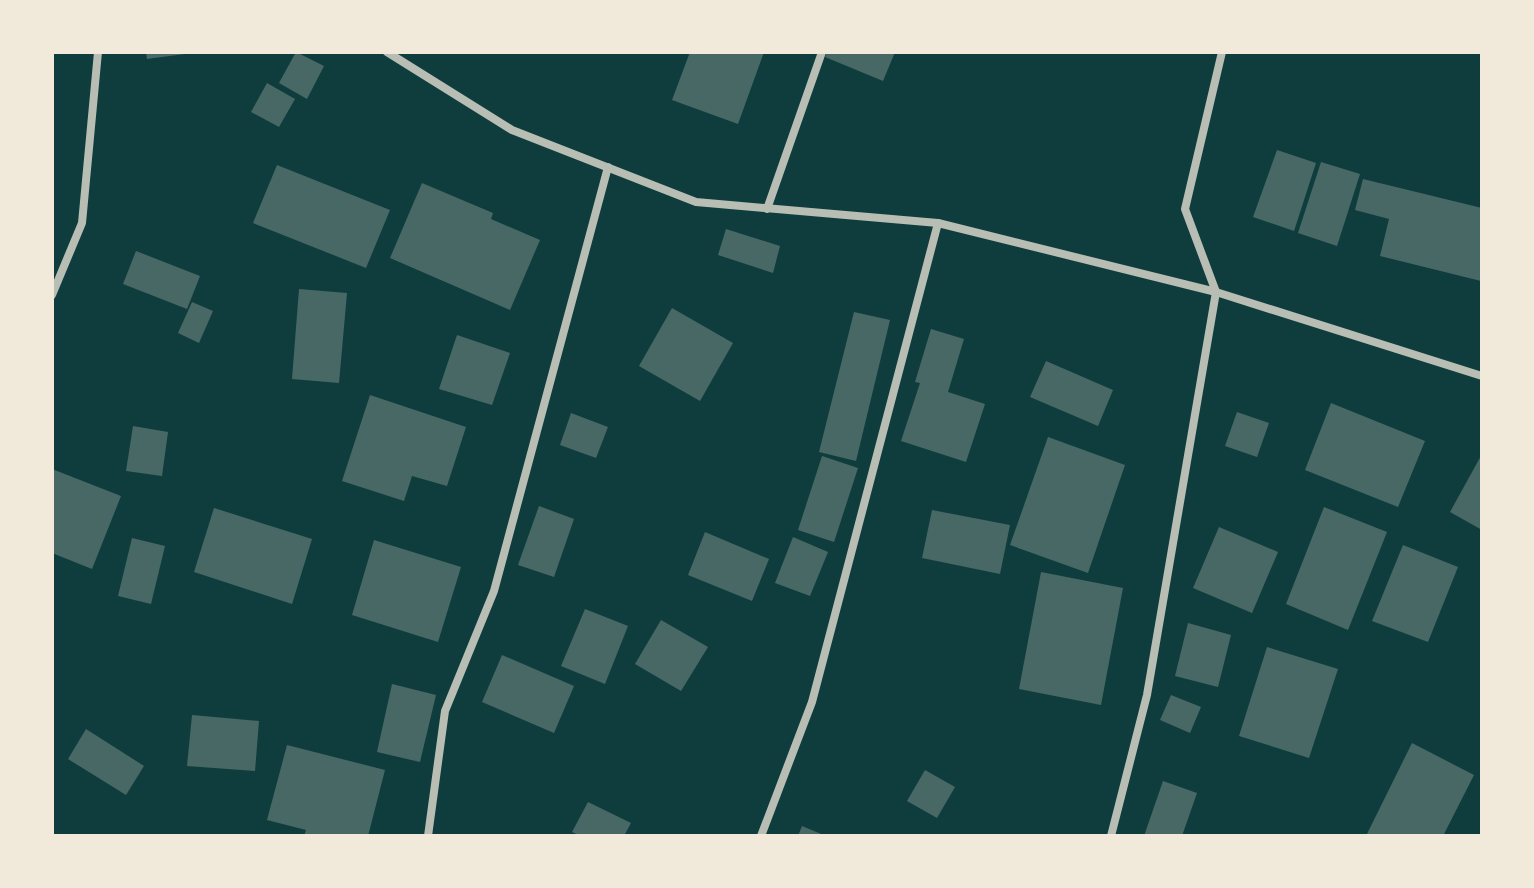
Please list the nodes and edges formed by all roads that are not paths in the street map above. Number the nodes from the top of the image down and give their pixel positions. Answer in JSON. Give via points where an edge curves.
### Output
{"nodes":[{"id":1,"x":98,"y":52,"type":"edge"},
{"id":2,"x":387,"y":52,"type":"edge"},
{"id":3,"x":822,"y":52,"type":"edge"},
{"id":4,"x":1222,"y":52,"type":"edge"},
{"id":5,"x":608,"y":167,"type":"junction"},
{"id":6,"x":767,"y":209,"type":"junction"},
{"id":7,"x":938,"y":223,"type":"junction"},
{"id":8,"x":1216,"y":292,"type":"junction"},
{"id":9,"x":52,"y":295,"type":"edge"},
{"id":10,"x":1482,"y":376,"type":"edge"},
{"id":11,"x":428,"y":836,"type":"edge"},
{"id":12,"x":761,"y":836,"type":"edge"},
{"id":13,"x":1111,"y":836,"type":"edge"}],
"edges":[{"from":1,"to":9,"type":"street","via":[[82,223]]},
{"from":2,"to":5,"type":"street","via":[[512,130]]},
{"from":3,"to":6,"type":"street"},
{"from":4,"to":8,"type":"street","via":[[1185,209]]},
{"from":5,"to":6,"type":"street","via":[[696,202]]},
{"from":5,"to":11,"type":"street","via":[[494,591],[445,711]]},
{"from":6,"to":7,"type":"street"},
{"from":7,"to":8,"type":"street"},
{"from":7,"to":12,"type":"street","via":[[812,702]]},
{"from":8,"to":10,"type":"street"},
{"from":8,"to":13,"type":"street","via":[[1147,695]]}]}
